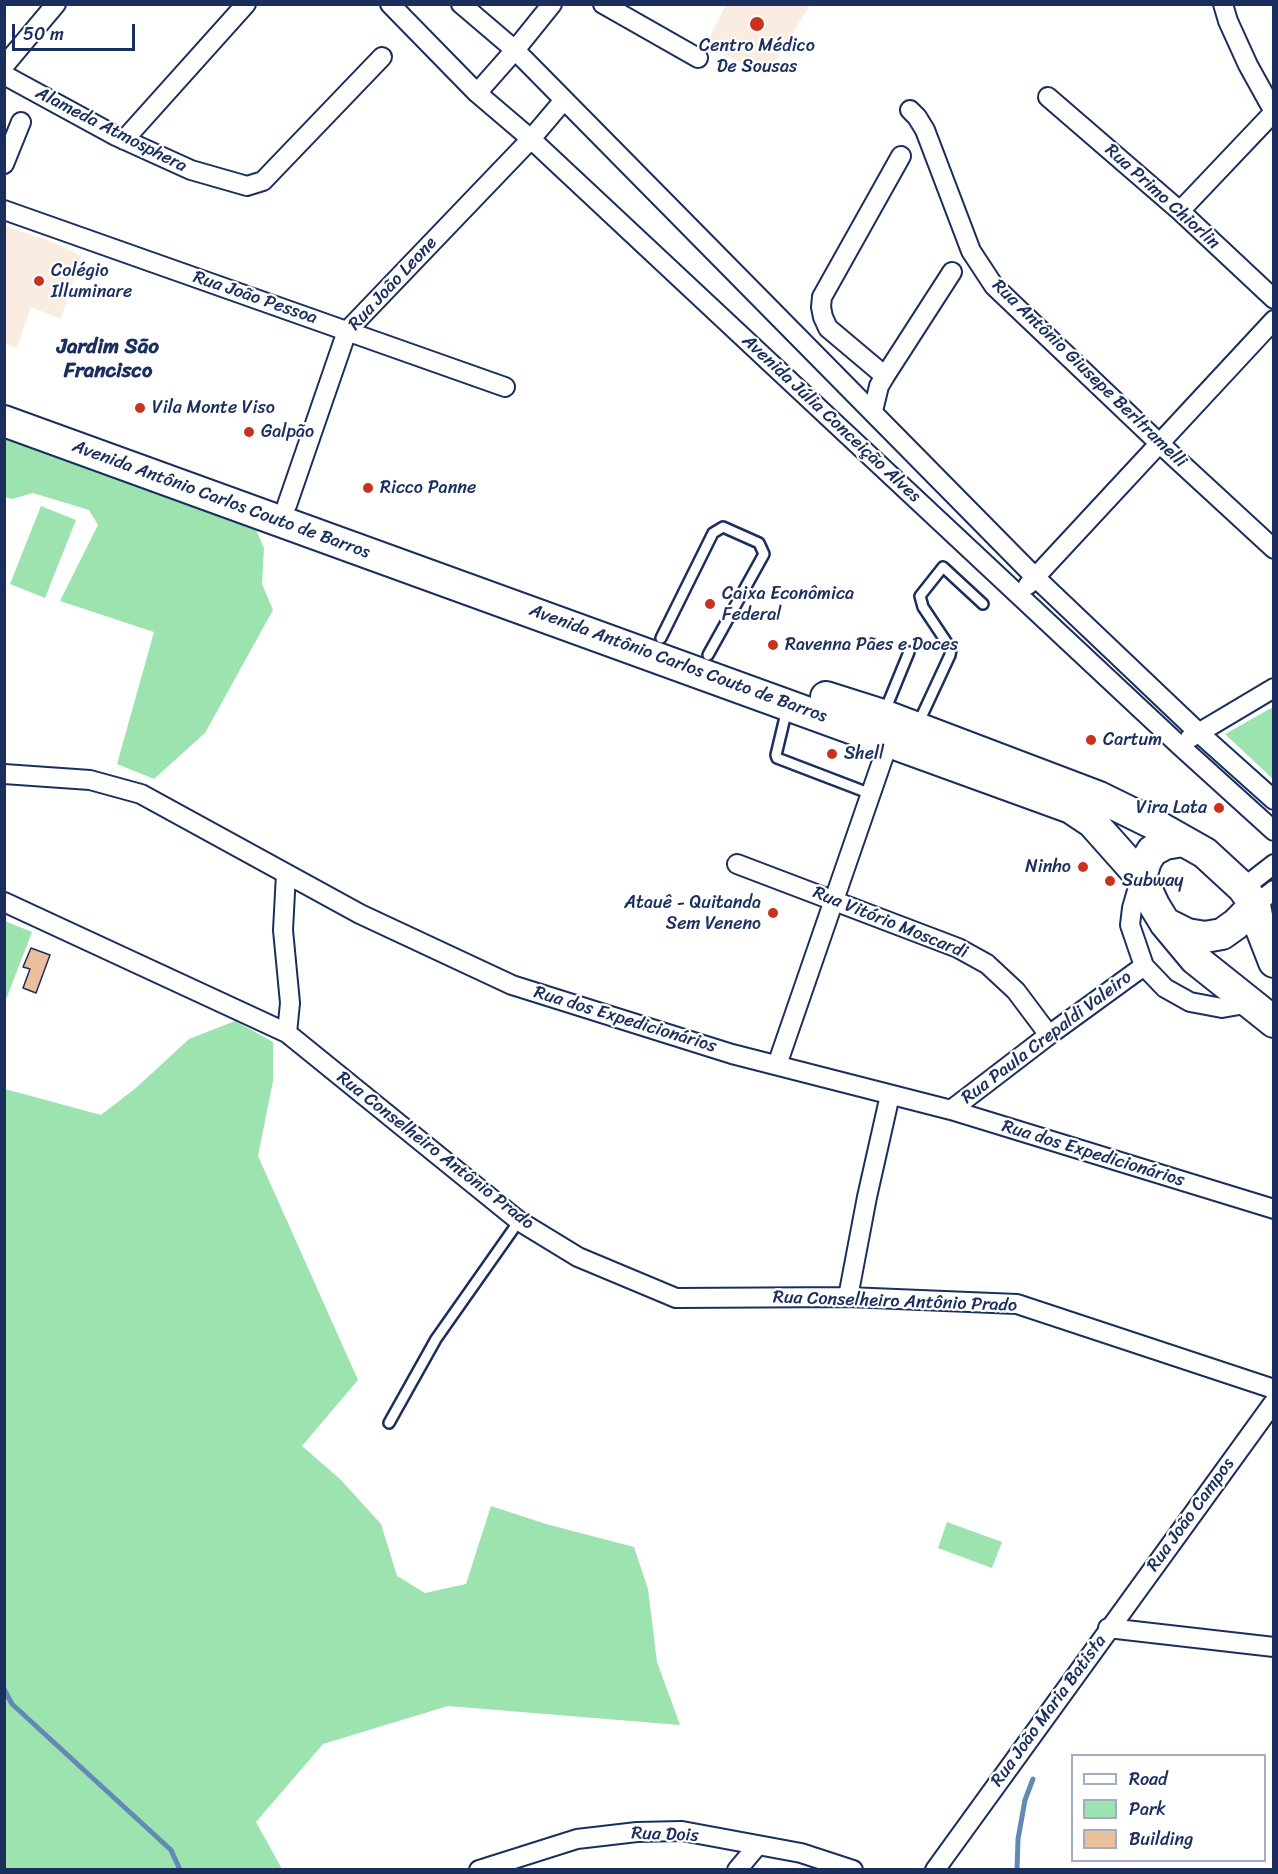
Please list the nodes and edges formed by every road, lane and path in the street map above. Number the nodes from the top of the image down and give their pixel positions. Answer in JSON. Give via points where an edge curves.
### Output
{"nodes":[{"id":1,"x":56,"y":4,"type":"edge"},
{"id":2,"x":246,"y":4,"type":"edge"},
{"id":3,"x":390,"y":4,"type":"edge"},
{"id":4,"x":461,"y":4,"type":"edge"},
{"id":5,"x":552,"y":4,"type":"edge"},
{"id":6,"x":603,"y":4,"type":"edge"},
{"id":7,"x":1223,"y":4,"type":"edge"},
{"id":8,"x":515,"y":50,"type":"junction"},
{"id":9,"x":382,"y":57,"type":"dead end"},
{"id":10,"x":698,"y":58,"type":"dead end"},
{"id":11,"x":4,"y":66,"type":"edge"},
{"id":12,"x":4,"y":75,"type":"edge"},
{"id":13,"x":477,"y":93,"type":"junction"},
{"id":14,"x":1048,"y":97,"type":"dead end"},
{"id":15,"x":564,"y":100,"type":"junction"},
{"id":16,"x":910,"y":110,"type":"dead end"},
{"id":17,"x":1274,"y":112,"type":"edge"},
{"id":18,"x":21,"y":122,"type":"dead end"},
{"id":19,"x":531,"y":139,"type":"junction"},
{"id":20,"x":124,"y":140,"type":"junction"},
{"id":21,"x":901,"y":156,"type":"dead end"},
{"id":22,"x":4,"y":164,"type":"edge"},
{"id":23,"x":4,"y":210,"type":"edge"},
{"id":24,"x":1180,"y":211,"type":"junction"},
{"id":25,"x":952,"y":272,"type":"dead end"},
{"id":26,"x":1274,"y":299,"type":"edge"},
{"id":27,"x":1274,"y":320,"type":"edge"},
{"id":28,"x":347,"y":331,"type":"junction"},
{"id":29,"x":885,"y":375,"type":"junction"},
{"id":30,"x":506,"y":387,"type":"dead end"},
{"id":31,"x":4,"y":402,"type":"edge"},
{"id":32,"x":873,"y":411,"type":"junction"},
{"id":33,"x":4,"y":421,"type":"edge"},
{"id":34,"x":1159,"y":443,"type":"junction"},
{"id":35,"x":287,"y":505,"type":"junction"},
{"id":36,"x":1274,"y":549,"type":"edge"},
{"id":37,"x":1035,"y":576,"type":"junction"},
{"id":38,"x":1019,"y":595,"type":"junction"},
{"id":39,"x":983,"y":604,"type":"dead end"},
{"id":40,"x":661,"y":638,"type":"junction"},
{"id":41,"x":909,"y":652,"type":"dead end"},
{"id":42,"x":708,"y":655,"type":"junction"},
{"id":43,"x":1274,"y":688,"type":"edge"},
{"id":44,"x":788,"y":704,"type":"junction"},
{"id":45,"x":886,"y":728,"type":"junction"},
{"id":46,"x":916,"y":729,"type":"junction"},
{"id":47,"x":1198,"y":732,"type":"junction"},
{"id":48,"x":1179,"y":745,"type":"junction"},
{"id":49,"x":4,"y":774,"type":"edge"},
{"id":50,"x":871,"y":794,"type":"junction"},
{"id":51,"x":1274,"y":800,"type":"edge"},
{"id":52,"x":1274,"y":831,"type":"edge"},
{"id":53,"x":1184,"y":841,"type":"junction"},
{"id":54,"x":737,"y":864,"type":"dead end"},
{"id":55,"x":1274,"y":864,"type":"edge"},
{"id":56,"x":286,"y":874,"type":"junction"},
{"id":57,"x":1141,"y":877,"type":"junction"},
{"id":58,"x":1257,"y":894,"type":"edge"},
{"id":59,"x":835,"y":900,"type":"junction"},
{"id":60,"x":4,"y":902,"type":"edge"},
{"id":61,"x":1165,"y":923,"type":"junction"},
{"id":62,"x":1274,"y":962,"type":"edge"},
{"id":63,"x":1144,"y":966,"type":"junction"},
{"id":64,"x":1262,"y":1012,"type":"edge"},
{"id":65,"x":287,"y":1033,"type":"junction"},
{"id":66,"x":1049,"y":1035,"type":"junction"},
{"id":67,"x":777,"y":1065,"type":"junction"},
{"id":68,"x":890,"y":1095,"type":"junction"},
{"id":69,"x":951,"y":1110,"type":"junction"},
{"id":70,"x":1274,"y":1209,"type":"edge"},
{"id":71,"x":519,"y":1221,"type":"junction"},
{"id":72,"x":848,"y":1297,"type":"junction"},
{"id":73,"x":1274,"y":1389,"type":"edge"},
{"id":74,"x":1274,"y":1402,"type":"edge"},
{"id":75,"x":389,"y":1423,"type":"dead end"},
{"id":76,"x":1108,"y":1628,"type":"junction"},
{"id":77,"x":1274,"y":1647,"type":"edge"},
{"id":78,"x":759,"y":1845,"type":"junction"},
{"id":79,"x":479,"y":1869,"type":"edge"},
{"id":80,"x":737,"y":1869,"type":"edge"},
{"id":81,"x":852,"y":1869,"type":"edge"},
{"id":82,"x":935,"y":1869,"type":"edge"}],
"edges":[{"from":1,"to":11,"type":"street"},
{"from":2,"to":20,"type":"street"},
{"from":3,"to":13,"type":"street","name":"Avenida Júlia Conceição Alves"},
{"from":4,"to":8,"type":"street","name":"Avenida Júlia Conceição Alves"},
{"from":5,"to":8,"type":"street"},
{"from":6,"to":10,"type":"street"},
{"from":7,"to":17,"type":"street","via":[[1248,65]]},
{"from":8,"to":13,"type":"street"},
{"from":8,"to":15,"type":"street","name":"Avenida Júlia Conceição Alves"},
{"from":9,"to":20,"type":"street","name":"Alameda Atmosphera","via":[[263,181],[247,186],[191,170]]},
{"from":12,"to":20,"type":"street","name":"Alameda Atmosphera"},
{"from":13,"to":19,"type":"street","name":"Avenida Júlia Conceição Alves"},
{"from":14,"to":24,"type":"street","name":"Rua Primo Chiorlin"},
{"from":15,"to":19,"type":"street","name":"Rua João Leone"},
{"from":15,"to":32,"type":"street","name":"Avenida Júlia Conceição Alves"},
{"from":16,"to":34,"type":"street","name":"Rua Antônio Giusepe Berltramelli","via":[[926,130],[971,251],[994,286]]},
{"from":17,"to":24,"type":"street"},
{"from":18,"to":22,"type":"street"},
{"from":19,"to":28,"type":"street","name":"Rua João Leone"},
{"from":19,"to":38,"type":"street","name":"Avenida Júlia Conceição Alves"},
{"from":21,"to":29,"type":"street","via":[[822,297],[821,307],[828,328]]},
{"from":23,"to":28,"type":"street","name":"Rua João Pessoa"},
{"from":24,"to":26,"type":"street","name":"Rua Primo Chiorlin"},
{"from":25,"to":29,"type":"street"},
{"from":27,"to":34,"type":"street"},
{"from":28,"to":30,"type":"street","name":"Rua João Pessoa"},
{"from":28,"to":35,"type":"street","name":"Rua João Leone"},
{"from":29,"to":32,"type":"street"},
{"from":31,"to":35,"type":"main road","name":"Avenida Antônio Carlos Couto de Barros"},
{"from":32,"to":37,"type":"street","name":"Avenida Júlia Conceição Alves"},
{"from":33,"to":44,"type":"main road","name":"Avenida Antônio Carlos Couto de Barros"},
{"from":34,"to":36,"type":"street","name":"Rua Antônio Giusepe Berltramelli"},
{"from":34,"to":37,"type":"street"},
{"from":35,"to":40,"type":"main road","name":"Avenida Antônio Carlos Couto de Barros"},
{"from":37,"to":38,"type":"street"},
{"from":37,"to":47,"type":"street","name":"Avenida Júlia Conceição Alves"},
{"from":38,"to":48,"type":"street","name":"Avenida Júlia Conceição Alves"},
{"from":39,"to":46,"type":"lane","via":[[943,567],[920,596],[951,649]]},
{"from":40,"to":42,"type":"main road","name":"Avenida Antônio Carlos Couto de Barros"},
{"from":40,"to":42,"type":"lane","via":[[713,533],[723,527],[759,543],[764,554]]},
{"from":41,"to":45,"type":"lane"},
{"from":42,"to":45,"type":"main road","name":"Avenida Antônio Carlos Couto de Barros"},
{"from":43,"to":47,"type":"street"},
{"from":44,"to":45,"type":"main road","name":"Avenida Antônio Carlos Couto de Barros"},
{"from":44,"to":50,"type":"lane","via":[[777,758]]},
{"from":45,"to":46,"type":"main road","name":"Avenida Antônio Carlos Couto de Barros"},
{"from":45,"to":50,"type":"street"},
{"from":45,"to":57,"type":"main road","name":"Avenida Antônio Carlos Couto de Barros","via":[[1071,808],[1092,822]]},
{"from":46,"to":53,"type":"main road","name":"Avenida Antônio Carlos Couto de Barros","via":[[1099,797]]},
{"from":47,"to":48,"type":"street"},
{"from":47,"to":51,"type":"street","name":"Avenida Júlia Conceição Alves"},
{"from":48,"to":52,"type":"street","name":"Avenida Júlia Conceição Alves"},
{"from":49,"to":56,"type":"street","name":"Rua dos Expedicionários","via":[[90,780],[141,794]]},
{"from":50,"to":59,"type":"street"},
{"from":53,"to":57,"type":"main road","via":[[1152,851]]},
{"from":53,"to":58,"type":"main road","name":"Avenida Antônio Carlos Couto de Barros"},
{"from":54,"to":59,"type":"street","name":"Rua Vitório Moscardi"},
{"from":55,"to":58,"type":"street"},
{"from":56,"to":65,"type":"street","via":[[283,930],[290,1004]]},
{"from":56,"to":67,"type":"street","name":"Rua dos Expedicionários","via":[[360,914],[512,985]]},
{"from":57,"to":61,"type":"main road","name":"Avenida Antônio Carlos Couto de Barros"},
{"from":57,"to":63,"type":"street","via":[[1130,925]]},
{"from":58,"to":61,"type":"main road","via":[[1236,924],[1222,934],[1186,934]]},
{"from":58,"to":62,"type":"main road","via":[[1258,921]]},
{"from":59,"to":66,"type":"street","name":"Rua Vitório Moscardi","via":[[958,948],[987,964],[1016,991]]},
{"from":59,"to":67,"type":"street"},
{"from":60,"to":65,"type":"street","name":"Rua Conselheiro Antônio Prado"},
{"from":61,"to":64,"type":"main road","name":"Avenida Antônio Carlos Couto de Barros","via":[[1195,959]]},
{"from":63,"to":64,"type":"street","via":[[1165,988],[1190,1002]]},
{"from":63,"to":66,"type":"street","name":"Rua Paula Crepaldi Valeiro"},
{"from":65,"to":71,"type":"street","name":"Rua Conselheiro Antônio Prado"},
{"from":66,"to":69,"type":"street","name":"Rua Paula Crepaldi Valeiro"},
{"from":67,"to":68,"type":"street","name":"Rua dos Expedicionários"},
{"from":68,"to":69,"type":"street","name":"Rua dos Expedicionários"},
{"from":68,"to":72,"type":"street"},
{"from":69,"to":70,"type":"street","name":"Rua dos Expedicionários"},
{"from":71,"to":72,"type":"street","name":"Rua Conselheiro Antônio Prado","via":[[578,1257],[676,1298]]},
{"from":71,"to":75,"type":"lane","via":[[436,1339]]},
{"from":72,"to":73,"type":"street","name":"Rua Conselheiro Antônio Prado","via":[[1017,1304]]},
{"from":74,"to":76,"type":"street","name":"Rua João Campos"},
{"from":76,"to":77,"type":"street","name":"Rua João Maria Batista"},
{"from":76,"to":82,"type":"street","name":"Rua João Maria Batista"},
{"from":78,"to":79,"type":"street","name":"Rua Dois","via":[[682,1832],[637,1832],[577,1839]]},
{"from":78,"to":80,"type":"street"},
{"from":78,"to":81,"type":"street","name":"Rua Dois"}]}
